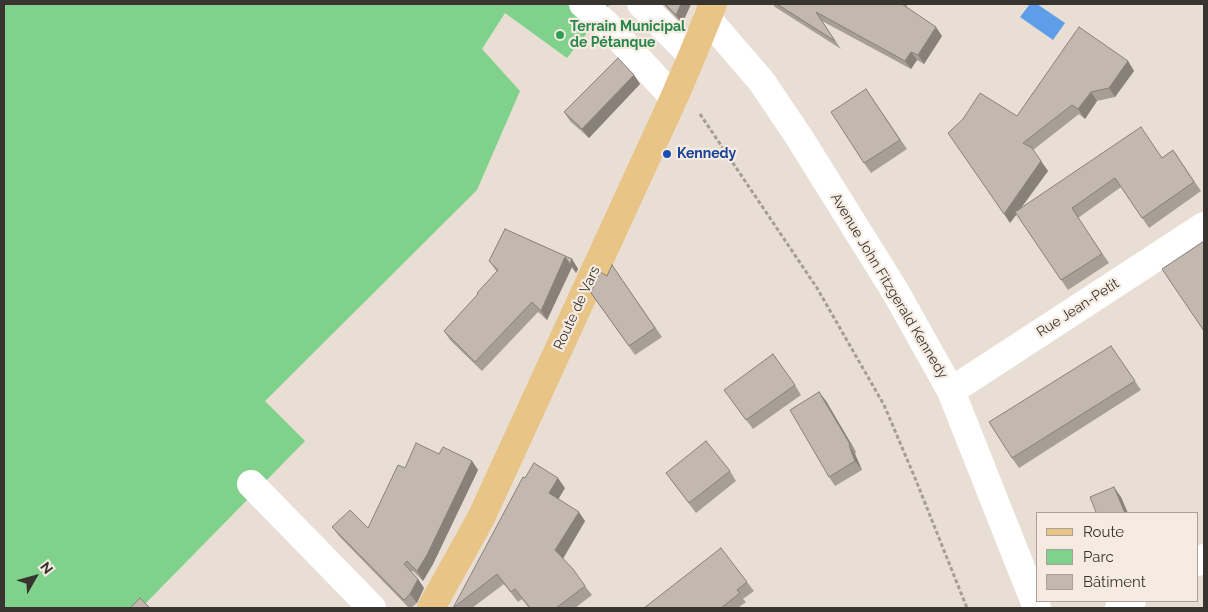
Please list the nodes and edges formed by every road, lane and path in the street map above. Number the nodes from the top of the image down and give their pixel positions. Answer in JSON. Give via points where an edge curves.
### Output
{"nodes":[{"id":1,"x":583,"y":4,"type":"edge"},
{"id":2,"x":641,"y":4,"type":"edge"},
{"id":3,"x":710,"y":11,"type":"edge"},
{"id":4,"x":692,"y":56,"type":"junction"},
{"id":5,"x":674,"y":98,"type":"junction"},
{"id":6,"x":1204,"y":226,"type":"edge"},
{"id":7,"x":951,"y":391,"type":"junction"},
{"id":8,"x":251,"y":484,"type":"dead end"},
{"id":9,"x":1130,"y":602,"type":"edge"},
{"id":10,"x":372,"y":608,"type":"edge"},
{"id":11,"x":431,"y":608,"type":"edge"},
{"id":12,"x":967,"y":608,"type":"edge"},
{"id":13,"x":1037,"y":608,"type":"edge"},
{"id":14,"x":1119,"y":608,"type":"edge"}],
"edges":[{"from":1,"to":5,"type":"street","via":[[605,23]]},
{"from":2,"to":4,"type":"street"},
{"from":3,"to":4,"type":"main road","name":"Route de Vars"},
{"from":3,"to":7,"type":"street","name":"Avenue John Fitzgerald Kennedy","via":[[798,136],[895,291]]},
{"from":4,"to":5,"type":"main road","name":"Route de Vars"},
{"from":5,"to":11,"type":"main road","name":"Route de Vars","via":[[481,518]]},
{"from":5,"to":12,"type":"path","via":[[700,114],[817,288],[884,405]]},
{"from":6,"to":7,"type":"street","name":"Rue Jean-Petit"},
{"from":7,"to":13,"type":"street","name":"Avenue John Fitzgerald Kennedy"},
{"from":8,"to":10,"type":"street"},
{"from":9,"to":14,"type":"street"}]}
